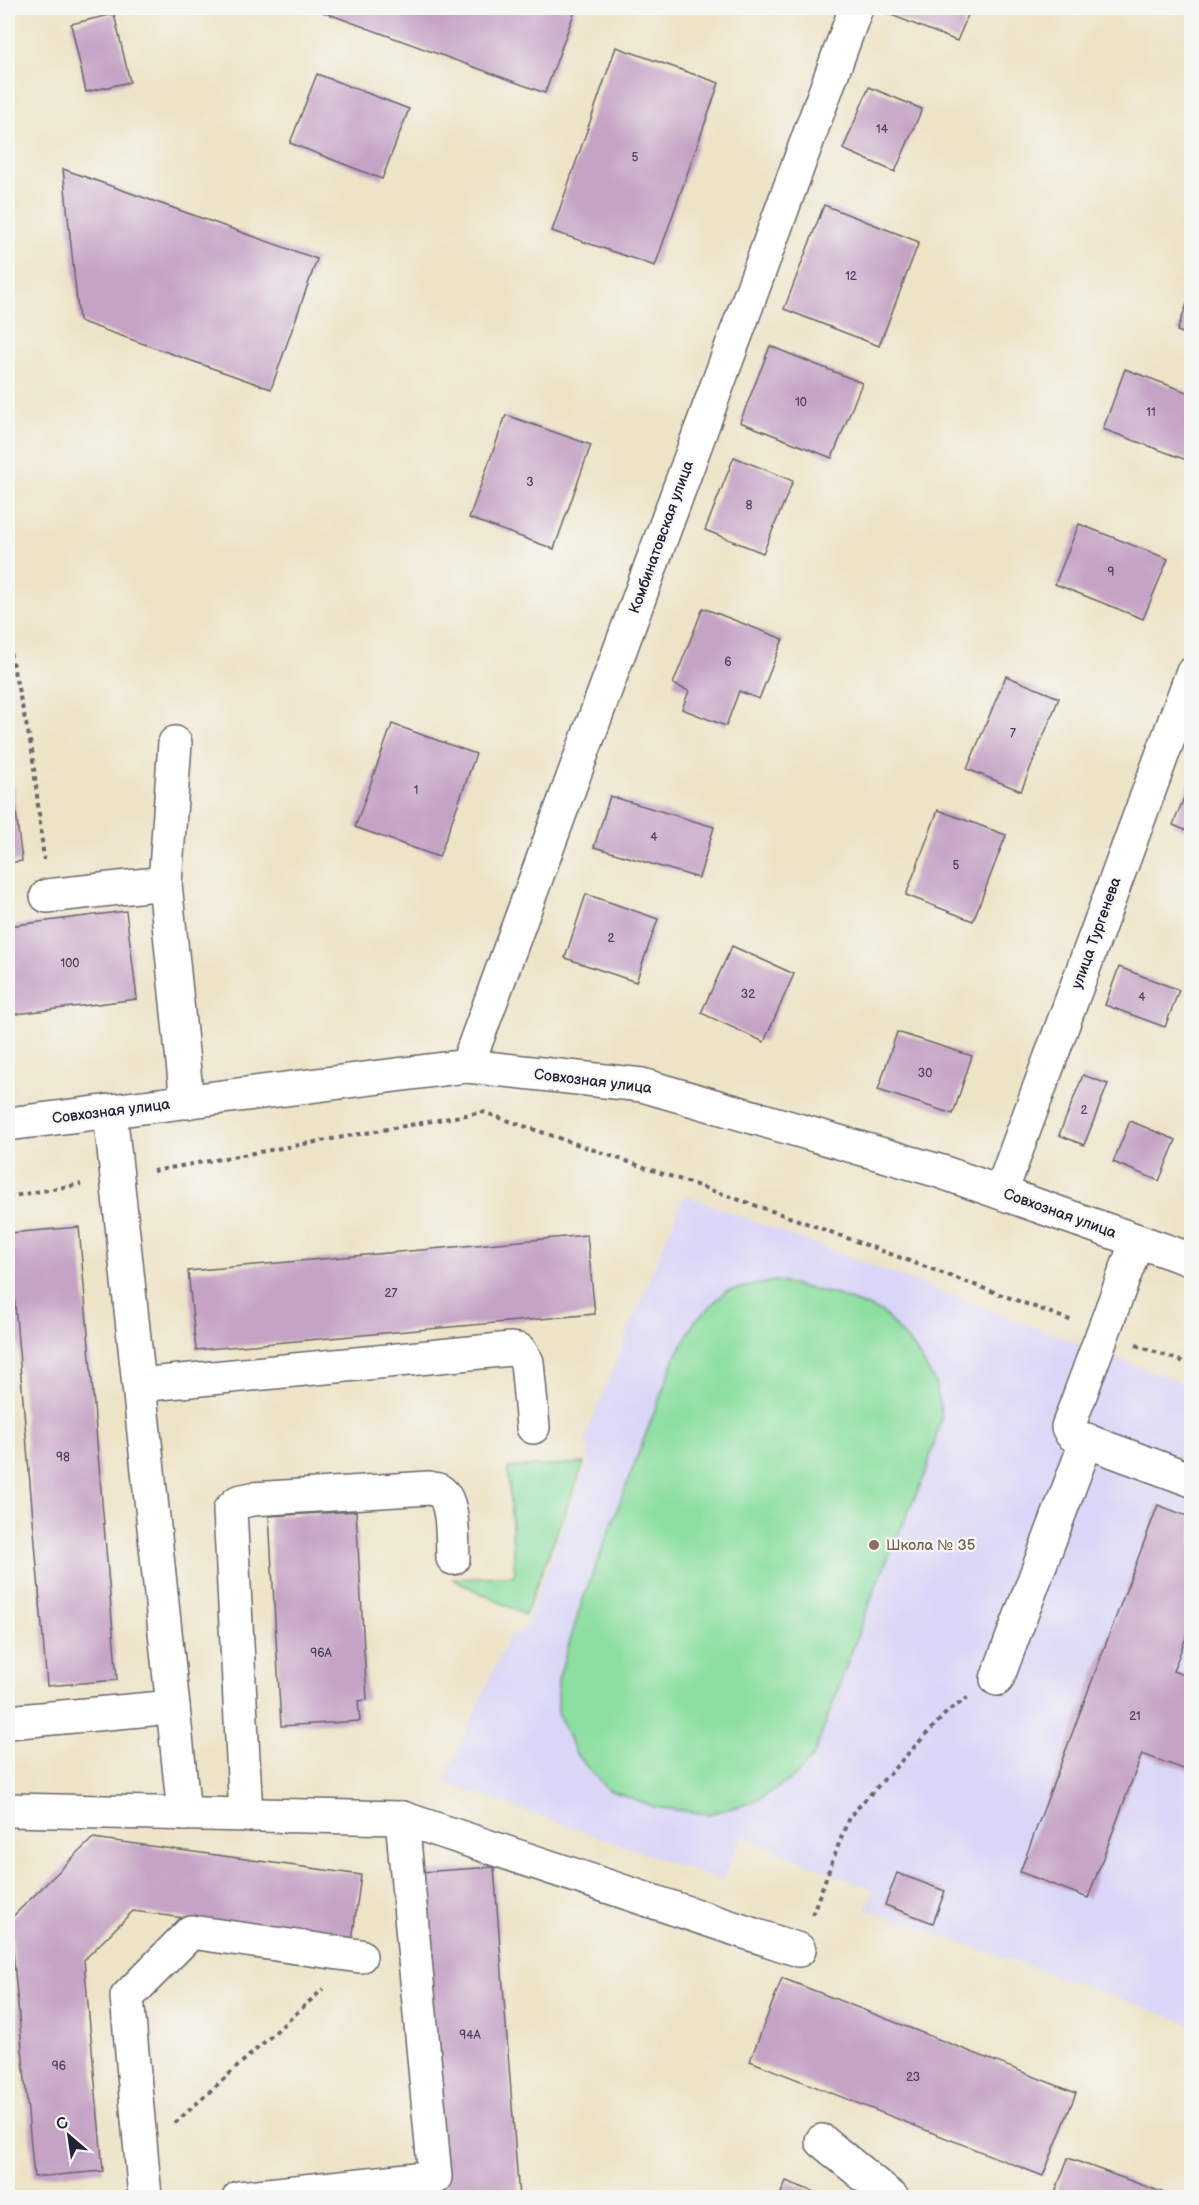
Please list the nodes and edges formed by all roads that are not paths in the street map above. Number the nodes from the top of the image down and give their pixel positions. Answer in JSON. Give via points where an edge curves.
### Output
{"nodes":[{"id":1,"x":856,"y":8,"type":"edge"},
{"id":2,"x":1191,"y":674,"type":"edge"},
{"id":3,"x":175,"y":743,"type":"dead end"},
{"id":4,"x":165,"y":883,"type":"junction"},
{"id":5,"x":47,"y":896,"type":"road end"},
{"id":6,"x":467,"y":1066,"type":"junction"},
{"id":7,"x":187,"y":1102,"type":"junction"},
{"id":8,"x":110,"y":1111,"type":"junction"},
{"id":9,"x":8,"y":1124,"type":"edge"},
{"id":10,"x":1001,"y":1192,"type":"junction"},
{"id":11,"x":1137,"y":1241,"type":"junction"},
{"id":12,"x":1191,"y":1260,"type":"edge"},
{"id":13,"x":139,"y":1385,"type":"junction"},
{"id":14,"x":532,"y":1427,"type":"dead end"},
{"id":15,"x":1087,"y":1440,"type":"junction"},
{"id":16,"x":1191,"y":1480,"type":"edge"},
{"id":17,"x":453,"y":1558,"type":"dead end"},
{"id":18,"x":997,"y":1679,"type":"road end"},
{"id":19,"x":173,"y":1707,"type":"junction"},
{"id":20,"x":8,"y":1722,"type":"edge"},
{"id":21,"x":8,"y":1810,"type":"edge"},
{"id":22,"x":184,"y":1814,"type":"junction"},
{"id":23,"x":246,"y":1815,"type":"junction"},
{"id":24,"x":402,"y":1818,"type":"junction"},
{"id":25,"x":799,"y":1950,"type":"road end"},
{"id":26,"x":360,"y":1956,"type":"road end"},
{"id":27,"x":822,"y":2141,"type":"dead end"},
{"id":28,"x":147,"y":2197,"type":"edge"},
{"id":29,"x":135,"y":2198,"type":"edge"},
{"id":30,"x":239,"y":2198,"type":"edge"},
{"id":31,"x":892,"y":2198,"type":"edge"}],
"edges":[{"from":1,"to":6,"type":"street","name":"Комбинатовская улица"},
{"from":2,"to":10,"type":"street","name":"улица Тургенева"},
{"from":3,"to":4,"type":"street"},
{"from":4,"to":5,"type":"street"},
{"from":4,"to":7,"type":"street"},
{"from":6,"to":7,"type":"street","name":"Совхозная улица"},
{"from":6,"to":10,"type":"street","name":"Совхозная улица","via":[[642,1084]]},
{"from":7,"to":8,"type":"street","name":"Совхозная улица"},
{"from":8,"to":9,"type":"street","name":"Совхозная улица"},
{"from":8,"to":13,"type":"street"},
{"from":10,"to":11,"type":"street","name":"Совхозная улица"},
{"from":11,"to":12,"type":"street","name":"Совхозная улица"},
{"from":11,"to":15,"type":"street","via":[[1068,1427],[1071,1433]]},
{"from":13,"to":14,"type":"street","via":[[511,1349],[519,1350],[527,1362]]},
{"from":13,"to":19,"type":"street"},
{"from":15,"to":16,"type":"street"},
{"from":15,"to":18,"type":"street"},
{"from":17,"to":23,"type":"street","via":[[450,1509],[439,1490],[252,1499],[238,1502],[230,1510]]},
{"from":19,"to":20,"type":"street"},
{"from":19,"to":22,"type":"street"},
{"from":21,"to":22,"type":"street"},
{"from":22,"to":23,"type":"street"},
{"from":23,"to":24,"type":"street"},
{"from":24,"to":25,"type":"street"},
{"from":24,"to":30,"type":"street","via":[[435,2177]]},
{"from":26,"to":28,"type":"street","via":[[191,1932],[127,1997]]},
{"from":27,"to":31,"type":"street"},
{"from":28,"to":29,"type":"street"}]}
